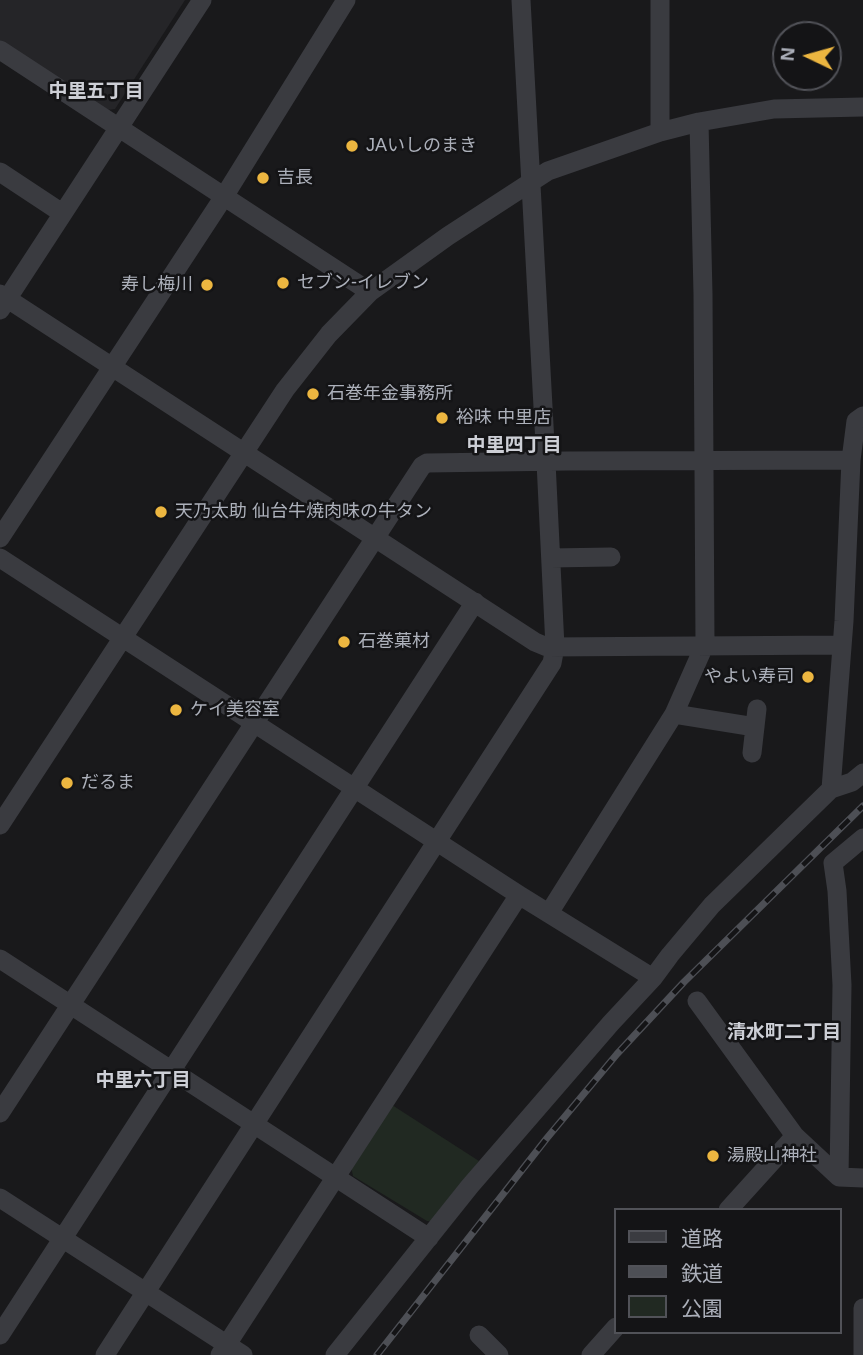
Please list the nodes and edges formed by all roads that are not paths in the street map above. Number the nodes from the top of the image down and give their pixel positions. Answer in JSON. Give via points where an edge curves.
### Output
{"nodes":[{"id":1,"x":202,"y":0,"type":"edge"},
{"id":2,"x":346,"y":0,"type":"edge"},
{"id":3,"x":521,"y":0,"type":"edge"},
{"id":4,"x":660,"y":0,"type":"edge"},
{"id":5,"x":0,"y":50,"type":"edge"},
{"id":6,"x":863,"y":107,"type":"edge"},
{"id":7,"x":699,"y":122,"type":"junction"},
{"id":8,"x":118,"y":127,"type":"junction"},
{"id":9,"x":660,"y":132,"type":"junction"},
{"id":10,"x":0,"y":172,"type":"edge"},
{"id":11,"x":530,"y":182,"type":"junction"},
{"id":12,"x":225,"y":195,"type":"junction"},
{"id":13,"x":62,"y":213,"type":"junction"},
{"id":14,"x":370,"y":292,"type":"junction"},
{"id":15,"x":3,"y":301,"type":"edge"},
{"id":16,"x":111,"y":367,"type":"junction"},
{"id":17,"x":863,"y":416,"type":"edge"},
{"id":18,"x":243,"y":453,"type":"junction"},
{"id":19,"x":851,"y":460,"type":"junction"},
{"id":20,"x":546,"y":462,"type":"junction"},
{"id":21,"x":704,"y":462,"type":"junction"},
{"id":22,"x":0,"y":538,"type":"edge"},
{"id":23,"x":376,"y":538,"type":"junction"},
{"id":24,"x":611,"y":556,"type":"dead end"},
{"id":25,"x":0,"y":558,"type":"edge"},
{"id":26,"x":551,"y":558,"type":"junction"},
{"id":27,"x":475,"y":602,"type":"junction"},
{"id":28,"x":124,"y":638,"type":"junction"},
{"id":29,"x":705,"y":644,"type":"junction"},
{"id":30,"x":842,"y":645,"type":"junction"},
{"id":31,"x":555,"y":647,"type":"junction"},
{"id":32,"x":674,"y":715,"type":"junction"},
{"id":33,"x":255,"y":722,"type":"junction"},
{"id":34,"x":752,"y":753,"type":"dead end"},
{"id":35,"x":863,"y":774,"type":"edge"},
{"id":36,"x":355,"y":787,"type":"junction"},
{"id":37,"x":831,"y":789,"type":"junction"},
{"id":38,"x":0,"y":825,"type":"edge"},
{"id":39,"x":863,"y":838,"type":"edge"},
{"id":40,"x":437,"y":840,"type":"junction"},
{"id":41,"x":519,"y":895,"type":"junction"},
{"id":42,"x":549,"y":913,"type":"junction"},
{"id":43,"x":0,"y":959,"type":"edge"},
{"id":44,"x":653,"y":978,"type":"junction"},
{"id":45,"x":697,"y":1000,"type":"dead end"},
{"id":46,"x":71,"y":1005,"type":"junction"},
{"id":47,"x":172,"y":1071,"type":"junction"},
{"id":48,"x":0,"y":1114,"type":"edge"},
{"id":49,"x":254,"y":1124,"type":"junction"},
{"id":50,"x":795,"y":1136,"type":"junction"},
{"id":51,"x":336,"y":1177,"type":"junction"},
{"id":52,"x":839,"y":1177,"type":"junction"},
{"id":53,"x":863,"y":1178,"type":"edge"},
{"id":54,"x":0,"y":1198,"type":"edge"},
{"id":55,"x":730,"y":1208,"type":"edge"},
{"id":56,"x":64,"y":1238,"type":"junction"},
{"id":57,"x":429,"y":1238,"type":"junction"},
{"id":58,"x":145,"y":1293,"type":"junction"},
{"id":59,"x":863,"y":1308,"type":"edge"},
{"id":60,"x":614,"y":1329,"type":"edge"},
{"id":61,"x":0,"y":1335,"type":"edge"},
{"id":62,"x":479,"y":1335,"type":"dead end"},
{"id":63,"x":863,"y":1344,"type":"edge"},
{"id":64,"x":230,"y":1351,"type":"edge"},
{"id":65,"x":593,"y":1354,"type":"edge"},
{"id":66,"x":105,"y":1355,"type":"edge"},
{"id":67,"x":335,"y":1355,"type":"edge"},
{"id":68,"x":499,"y":1355,"type":"edge"},
{"id":69,"x":853,"y":1355,"type":"edge"},
{"id":70,"x":863,"y":1355,"type":"edge"}],
"edges":[{"from":1,"to":8,"type":"street"},
{"from":2,"to":12,"type":"street"},
{"from":3,"to":11,"type":"street"},
{"from":4,"to":9,"type":"street"},
{"from":5,"to":8,"type":"street"},
{"from":6,"to":7,"type":"street","via":[[774,109]]},
{"from":7,"to":9,"type":"street"},
{"from":7,"to":21,"type":"street"},
{"from":8,"to":12,"type":"street"},
{"from":8,"to":13,"type":"street"},
{"from":9,"to":11,"type":"street","via":[[548,171]]},
{"from":10,"to":13,"type":"street"},
{"from":11,"to":14,"type":"street"},
{"from":11,"to":20,"type":"street"},
{"from":12,"to":14,"type":"street"},
{"from":12,"to":16,"type":"street"},
{"from":13,"to":15,"type":"street"},
{"from":14,"to":18,"type":"street","via":[[292,380]]},
{"from":15,"to":16,"type":"street"},
{"from":16,"to":18,"type":"street"},
{"from":16,"to":22,"type":"street"},
{"from":17,"to":19,"type":"street","via":[[856,421]]},
{"from":18,"to":23,"type":"street"},
{"from":18,"to":28,"type":"street"},
{"from":19,"to":21,"type":"street"},
{"from":19,"to":30,"type":"street"},
{"from":20,"to":21,"type":"street"},
{"from":20,"to":23,"type":"street","via":[[427,463]]},
{"from":20,"to":26,"type":"street"},
{"from":21,"to":29,"type":"street"},
{"from":23,"to":27,"type":"street"},
{"from":23,"to":33,"type":"street"},
{"from":24,"to":26,"type":"street"},
{"from":25,"to":28,"type":"street"},
{"from":26,"to":31,"type":"street"},
{"from":27,"to":31,"type":"street","via":[[535,642]]},
{"from":27,"to":36,"type":"street"},
{"from":28,"to":33,"type":"street"},
{"from":28,"to":38,"type":"street"},
{"from":29,"to":30,"type":"street"},
{"from":29,"to":31,"type":"street"},
{"from":29,"to":32,"type":"street"},
{"from":30,"to":37,"type":"street"},
{"from":31,"to":40,"type":"street","via":[[552,663]]},
{"from":32,"to":34,"type":"street","via":[[756,718]]},
{"from":32,"to":42,"type":"street"},
{"from":33,"to":36,"type":"street"},
{"from":33,"to":46,"type":"street"},
{"from":35,"to":37,"type":"street"},
{"from":36,"to":40,"type":"street"},
{"from":36,"to":47,"type":"street"},
{"from":37,"to":44,"type":"street","via":[[712,905]]},
{"from":39,"to":52,"type":"street","via":[[833,863],[842,985]]},
{"from":40,"to":41,"type":"street"},
{"from":40,"to":49,"type":"street"},
{"from":41,"to":42,"type":"street"},
{"from":41,"to":51,"type":"street"},
{"from":42,"to":44,"type":"street"},
{"from":43,"to":46,"type":"street"},
{"from":44,"to":57,"type":"street"},
{"from":45,"to":50,"type":"street"},
{"from":46,"to":47,"type":"street"},
{"from":46,"to":48,"type":"street"},
{"from":47,"to":49,"type":"street"},
{"from":47,"to":56,"type":"street"},
{"from":49,"to":51,"type":"street"},
{"from":49,"to":58,"type":"street"},
{"from":50,"to":52,"type":"street"},
{"from":50,"to":55,"type":"street"},
{"from":51,"to":57,"type":"street"},
{"from":51,"to":64,"type":"street"},
{"from":52,"to":53,"type":"street"},
{"from":54,"to":56,"type":"street"},
{"from":56,"to":58,"type":"street"},
{"from":56,"to":61,"type":"street"},
{"from":57,"to":67,"type":"street"},
{"from":58,"to":64,"type":"street"},
{"from":58,"to":66,"type":"street"},
{"from":59,"to":63,"type":"street"},
{"from":60,"to":65,"type":"street"},
{"from":62,"to":68,"type":"street"},
{"from":63,"to":69,"type":"street"},
{"from":63,"to":70,"type":"street"}]}
